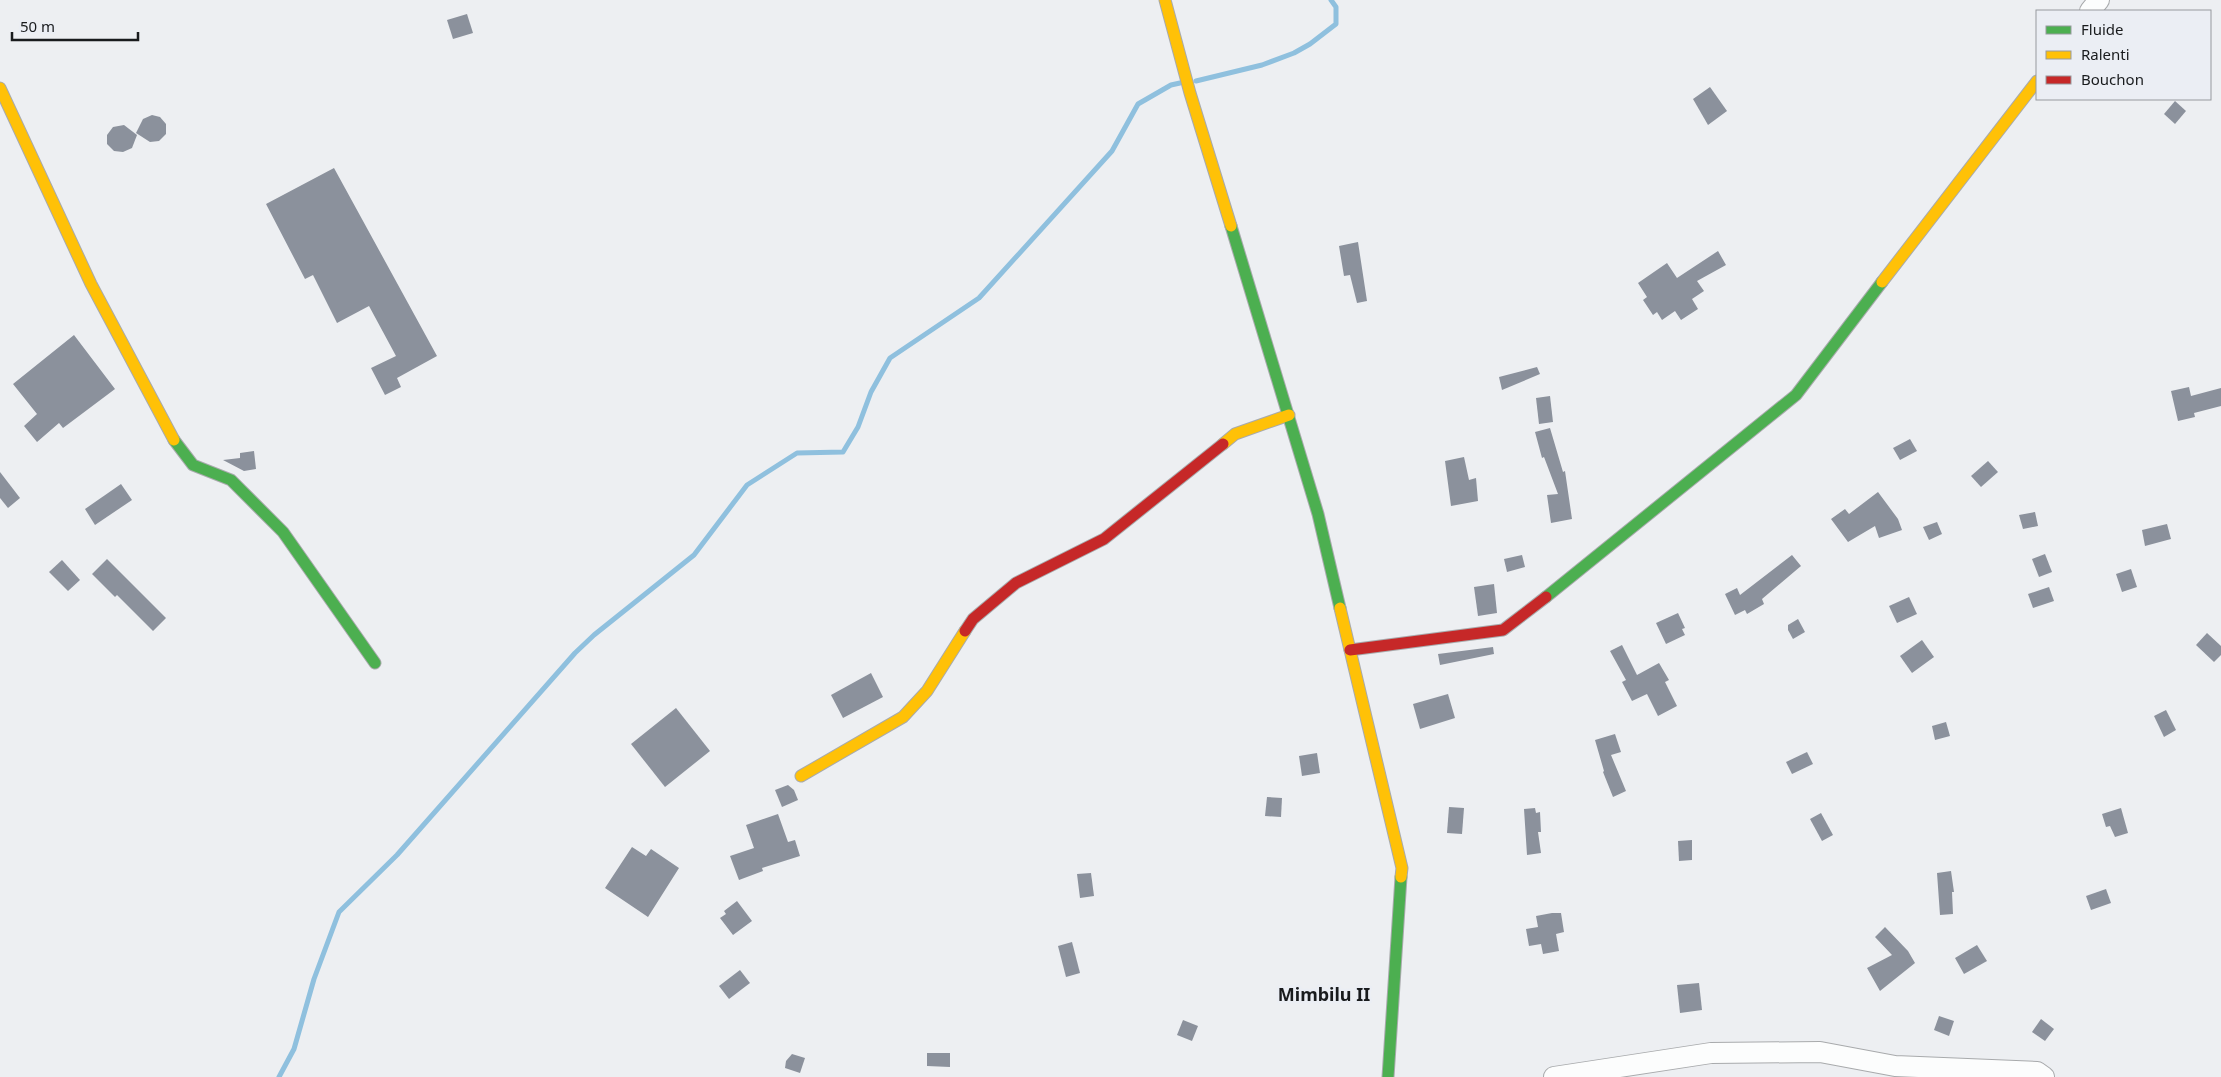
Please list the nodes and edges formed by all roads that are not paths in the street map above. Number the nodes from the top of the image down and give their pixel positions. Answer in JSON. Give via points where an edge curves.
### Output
{"nodes":[{"id":1,"x":1165,"y":0,"type":"edge"},
{"id":2,"x":2099,"y":0,"type":"edge"},
{"id":3,"x":2091,"y":10,"type":"edge"},
{"id":4,"x":2036,"y":82,"type":"edge"},
{"id":5,"x":0,"y":88,"type":"edge"},
{"id":6,"x":1290,"y":414,"type":"junction"},
{"id":7,"x":1350,"y":650,"type":"junction"},
{"id":8,"x":375,"y":663,"type":"dead end"},
{"id":9,"x":801,"y":776,"type":"dead end"},
{"id":10,"x":1388,"y":1077,"type":"edge"},
{"id":11,"x":1554,"y":1077,"type":"edge"},
{"id":12,"x":2044,"y":1077,"type":"edge"}],
"edges":[{"from":1,"to":6,"type":"street","via":[[1190,93]]},
{"from":2,"to":3,"type":"street"},
{"from":4,"to":7,"type":"street","via":[[1796,395],[1502,630]]},
{"from":5,"to":8,"type":"street","via":[[91,284],[169,434],[193,465],[230,480],[283,532]]},
{"from":6,"to":7,"type":"street"},
{"from":6,"to":9,"type":"street","via":[[1235,434],[1104,539],[1016,583],[973,619],[927,691],[903,717]]},
{"from":7,"to":10,"type":"street","via":[[1402,868]]},
{"from":11,"to":12,"type":"street","via":[[1711,1053],[1800,1052],[1820,1052],[1895,1066],[2037,1072]]}]}
